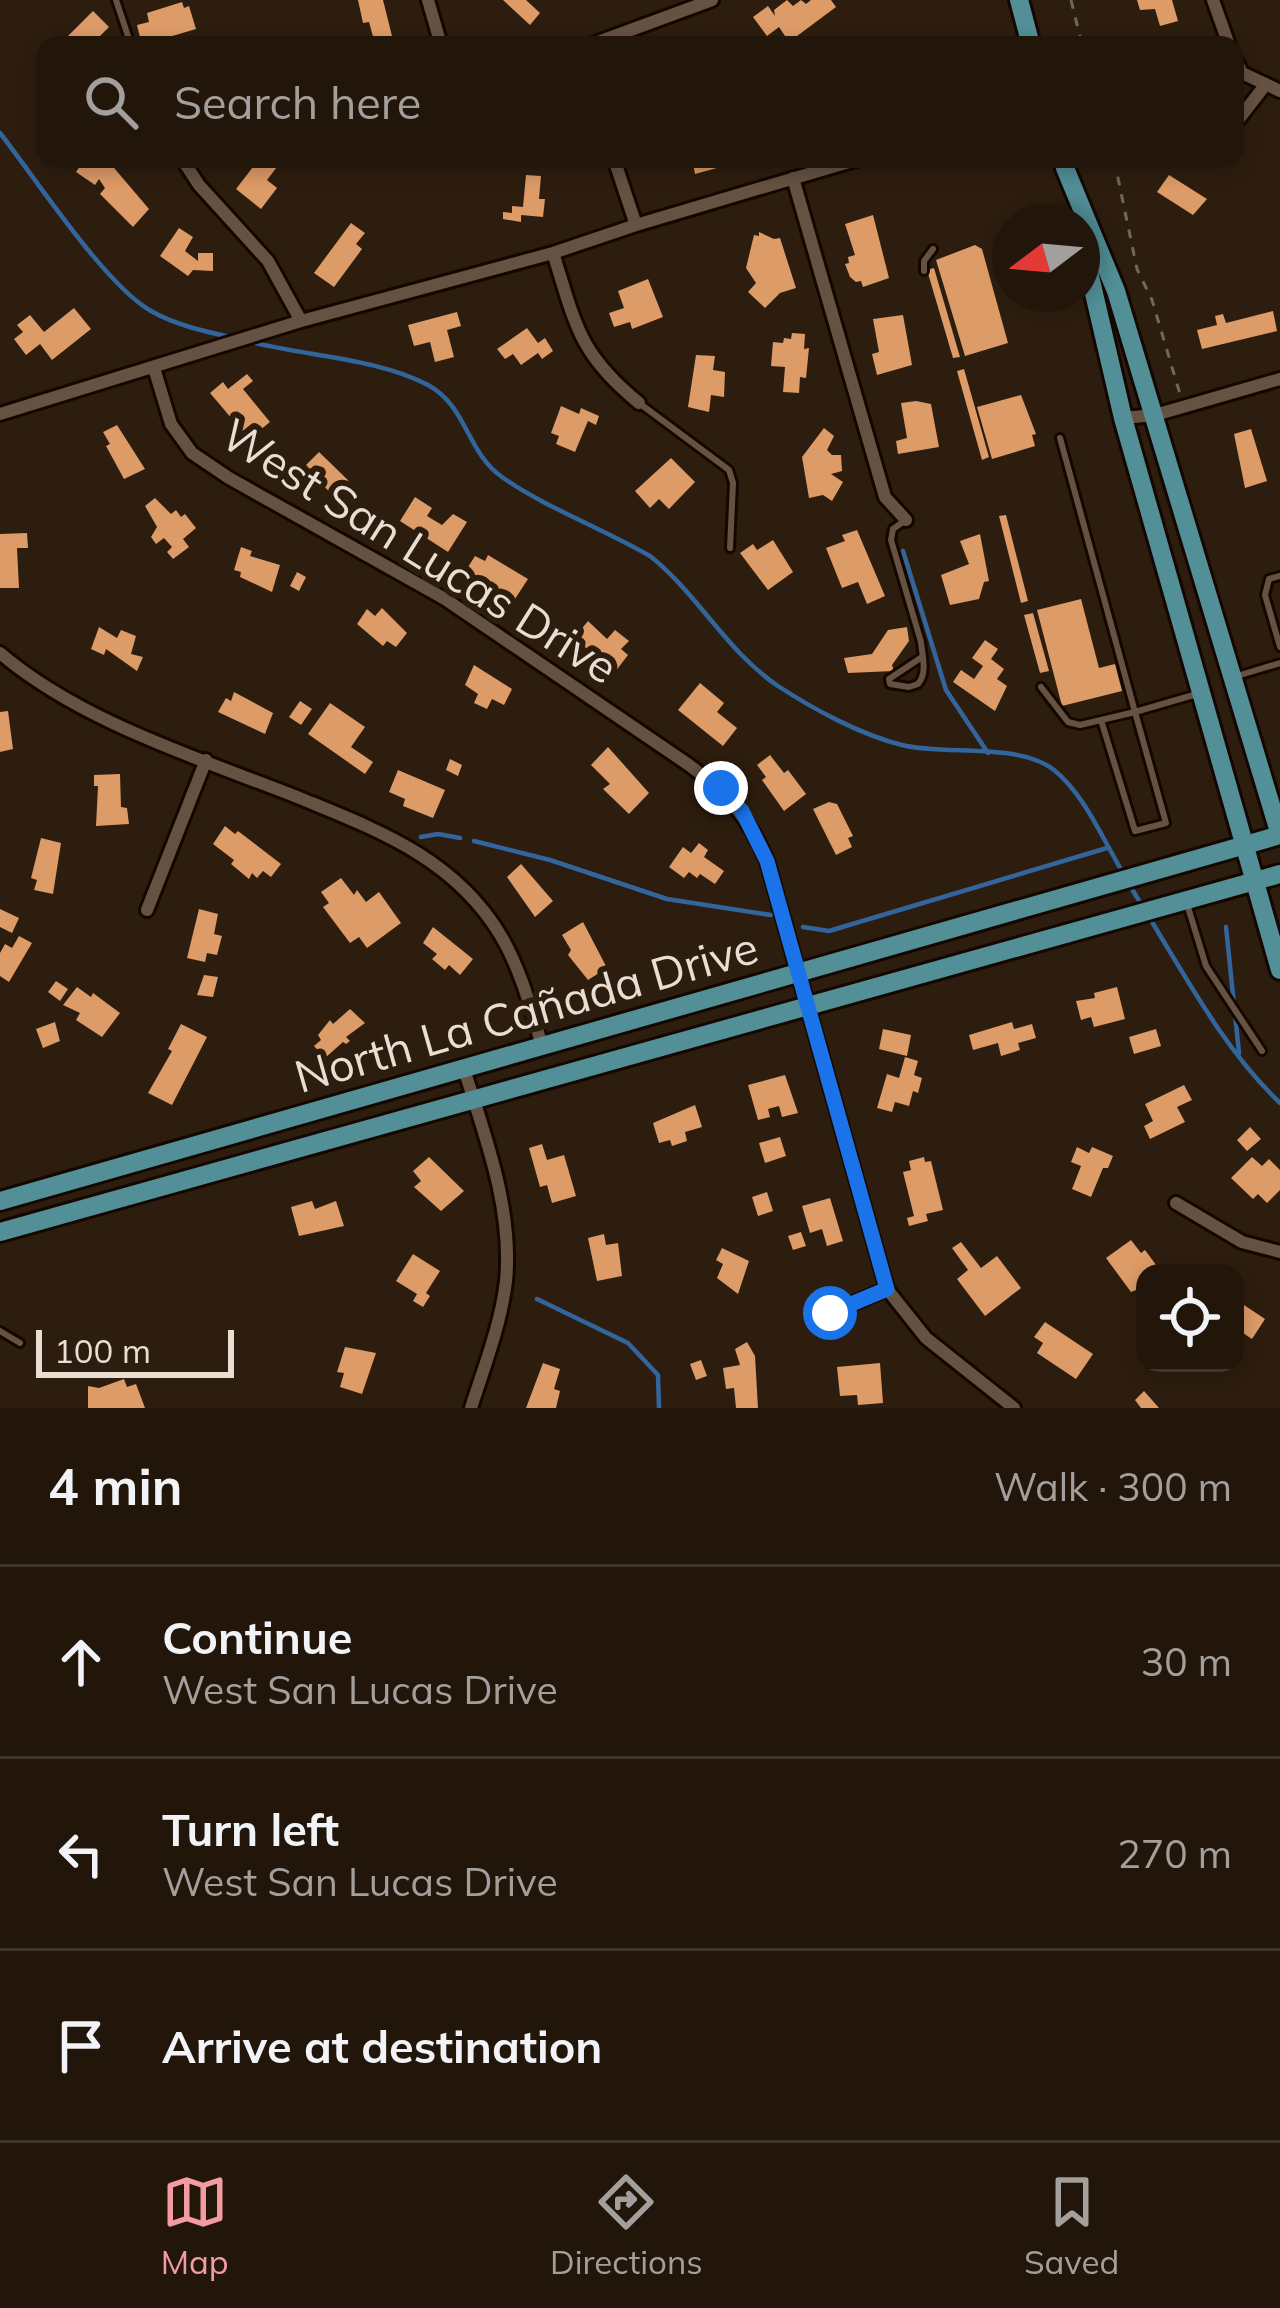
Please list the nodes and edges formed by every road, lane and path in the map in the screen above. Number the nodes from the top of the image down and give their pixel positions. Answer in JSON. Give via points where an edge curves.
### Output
{"nodes":[{"id":1,"x":116,"y":0,"type":"edge"},
{"id":2,"x":428,"y":0,"type":"edge"},
{"id":3,"x":712,"y":0,"type":"edge"},
{"id":4,"x":1018,"y":0,"type":"edge"},
{"id":5,"x":1071,"y":0,"type":"edge"},
{"id":6,"x":1213,"y":0,"type":"edge"},
{"id":7,"x":128,"y":36,"type":"edge"},
{"id":8,"x":438,"y":36,"type":"edge"},
{"id":9,"x":614,"y":36,"type":"edge"},
{"id":10,"x":1028,"y":36,"type":"edge"},
{"id":11,"x":1080,"y":36,"type":"edge"},
{"id":12,"x":1226,"y":36,"type":"edge"},
{"id":13,"x":1244,"y":74,"type":"edge"},
{"id":14,"x":1266,"y":84,"type":"junction"},
{"id":15,"x":1280,"y":91,"type":"edge"},
{"id":16,"x":1244,"y":112,"type":"edge"},
{"id":17,"x":188,"y":168,"type":"edge"},
{"id":18,"x":617,"y":168,"type":"edge"},
{"id":19,"x":828,"y":168,"type":"edge"},
{"id":20,"x":1065,"y":168,"type":"edge"},
{"id":21,"x":1066,"y":168,"type":"edge"},
{"id":22,"x":1116,"y":168,"type":"edge"},
{"id":23,"x":793,"y":178,"type":"junction"},
{"id":24,"x":1074,"y":204,"type":"edge"},
{"id":25,"x":636,"y":225,"type":"junction"},
{"id":26,"x":933,"y":250,"type":"dead end"},
{"id":27,"x":553,"y":253,"type":"junction"},
{"id":28,"x":923,"y":271,"type":"dead end"},
{"id":29,"x":1098,"y":312,"type":"edge"},
{"id":30,"x":302,"y":321,"type":"junction"},
{"id":31,"x":154,"y":368,"type":"junction"},
{"id":32,"x":1280,"y":379,"type":"edge"},
{"id":33,"x":1180,"y":395,"type":"dead end"},
{"id":34,"x":639,"y":403,"type":"joint"},
{"id":35,"x":0,"y":414,"type":"edge"},
{"id":36,"x":1155,"y":415,"type":"junction"},
{"id":37,"x":1123,"y":418,"type":"junction"},
{"id":38,"x":1060,"y":438,"type":"dead end"},
{"id":39,"x":906,"y":520,"type":"joint"},
{"id":40,"x":730,"y":548,"type":"dead end"},
{"id":41,"x":1280,"y":575,"type":"edge"},
{"id":42,"x":1280,"y":647,"type":"edge"},
{"id":43,"x":0,"y":652,"type":"edge"},
{"id":44,"x":922,"y":657,"type":"junction"},
{"id":45,"x":1280,"y":663,"type":"edge"},
{"id":46,"x":1234,"y":678,"type":"junction"},
{"id":47,"x":1041,"y":686,"type":"dead end"},
{"id":48,"x":1200,"y":693,"type":"junction"},
{"id":49,"x":1135,"y":712,"type":"junction"},
{"id":50,"x":1101,"y":719,"type":"junction"},
{"id":51,"x":206,"y":760,"type":"junction"},
{"id":52,"x":1280,"y":835,"type":"edge"},
{"id":53,"x":1245,"y":845,"type":"junction"},
{"id":54,"x":1280,"y":874,"type":"edge"},
{"id":55,"x":1255,"y":882,"type":"junction"},
{"id":56,"x":1186,"y":900,"type":"junction"},
{"id":57,"x":147,"y":910,"type":"dead end"},
{"id":58,"x":1280,"y":970,"type":"edge"},
{"id":59,"x":800,"y":973,"type":"junction"},
{"id":60,"x":808,"y":1004,"type":"junction"},
{"id":61,"x":542,"y":1046,"type":"junction"},
{"id":62,"x":1262,"y":1051,"type":"dead end"},
{"id":63,"x":464,"y":1069,"type":"junction"},
{"id":64,"x":473,"y":1098,"type":"junction"},
{"id":65,"x":0,"y":1201,"type":"edge"},
{"id":66,"x":1176,"y":1203,"type":"dead end"},
{"id":67,"x":0,"y":1232,"type":"edge"},
{"id":68,"x":1280,"y":1252,"type":"edge"},
{"id":69,"x":887,"y":1289,"type":"junction"},
{"id":70,"x":830,"y":1313,"type":"dead end"},
{"id":71,"x":0,"y":1331,"type":"edge"},
{"id":72,"x":20,"y":1343,"type":"dead end"},
{"id":73,"x":471,"y":1408,"type":"edge"},
{"id":74,"x":1014,"y":1408,"type":"edge"}],
"edges":[{"from":1,"to":7,"type":"lane"},
{"from":2,"to":8,"type":"street"},
{"from":3,"to":9,"type":"street"},
{"from":4,"to":10,"type":"main road"},
{"from":5,"to":11,"type":"path"},
{"from":6,"to":12,"type":"street"},
{"from":13,"to":14,"type":"street"},
{"from":14,"to":15,"type":"street"},
{"from":14,"to":16,"type":"street"},
{"from":17,"to":30,"type":"street","via":[[268,261]]},
{"from":18,"to":25,"type":"street"},
{"from":19,"to":23,"type":"street"},
{"from":20,"to":24,"type":"main road"},
{"from":21,"to":36,"type":"main road"},
{"from":22,"to":33,"type":"path","via":[[1137,269]]},
{"from":23,"to":25,"type":"street"},
{"from":23,"to":39,"type":"street","via":[[885,496]]},
{"from":25,"to":27,"type":"street"},
{"from":26,"to":28,"type":"lane"},
{"from":27,"to":30,"type":"street"},
{"from":27,"to":34,"type":"street","via":[[581,339],[604,374]]},
{"from":29,"to":37,"type":"main road"},
{"from":30,"to":31,"type":"street"},
{"from":31,"to":35,"type":"street"},
{"from":31,"to":59,"type":"street","name":"West San Lucas Drive","via":[[171,424],[192,452],[445,598],[721,788],[761,847]]},
{"from":32,"to":36,"type":"street"},
{"from":34,"to":40,"type":"lane","via":[[729,470]]},
{"from":36,"to":37,"type":"street"},
{"from":36,"to":46,"type":"main road"},
{"from":37,"to":48,"type":"main road"},
{"from":38,"to":49,"type":"lane"},
{"from":39,"to":44,"type":"lane","via":[[891,541]]},
{"from":41,"to":42,"type":"lane","via":[[1268,579],[1265,595]]},
{"from":43,"to":51,"type":"street","via":[[37,684]]},
{"from":44,"to":44,"type":"lane","via":[[918,684],[890,684],[890,679]]},
{"from":45,"to":46,"type":"lane"},
{"from":46,"to":52,"type":"main road"},
{"from":47,"to":50,"type":"lane","via":[[1068,722]]},
{"from":48,"to":49,"type":"lane"},
{"from":48,"to":53,"type":"main road"},
{"from":49,"to":50,"type":"lane"},
{"from":49,"to":50,"type":"lane","via":[[1166,823],[1135,831]]},
{"from":51,"to":57,"type":"street"},
{"from":51,"to":61,"type":"street","via":[[387,834],[438,865],[500,934]]},
{"from":52,"to":53,"type":"main road","name":"North La Cañada Drive"},
{"from":53,"to":55,"type":"main road"},
{"from":53,"to":59,"type":"main road","name":"North La Cañada Drive"},
{"from":54,"to":55,"type":"main road","name":"North La Cañada Drive"},
{"from":55,"to":56,"type":"main road","name":"North La Cañada Drive"},
{"from":55,"to":58,"type":"main road"},
{"from":56,"to":60,"type":"main road","name":"North La Cañada Drive"},
{"from":56,"to":62,"type":"lane","via":[[1206,966]]},
{"from":59,"to":60,"type":"street","name":"West San Lucas Drive"},
{"from":59,"to":61,"type":"main road","name":"North La Cañada Drive"},
{"from":60,"to":64,"type":"main road","name":"North La Cañada Drive"},
{"from":60,"to":69,"type":"street","name":"West San Lucas Drive"},
{"from":61,"to":63,"type":"main road","name":"North La Cañada Drive"},
{"from":63,"to":64,"type":"street"},
{"from":63,"to":65,"type":"main road","name":"North La Cañada Drive"},
{"from":64,"to":67,"type":"main road","name":"North La Cañada Drive"},
{"from":64,"to":73,"type":"street","via":[[501,1198],[506,1281]]},
{"from":66,"to":68,"type":"street","via":[[1242,1242]]},
{"from":69,"to":70,"type":"street"},
{"from":69,"to":74,"type":"street","name":"West San Lucas Drive","via":[[926,1338]]},
{"from":71,"to":72,"type":"lane"}]}
